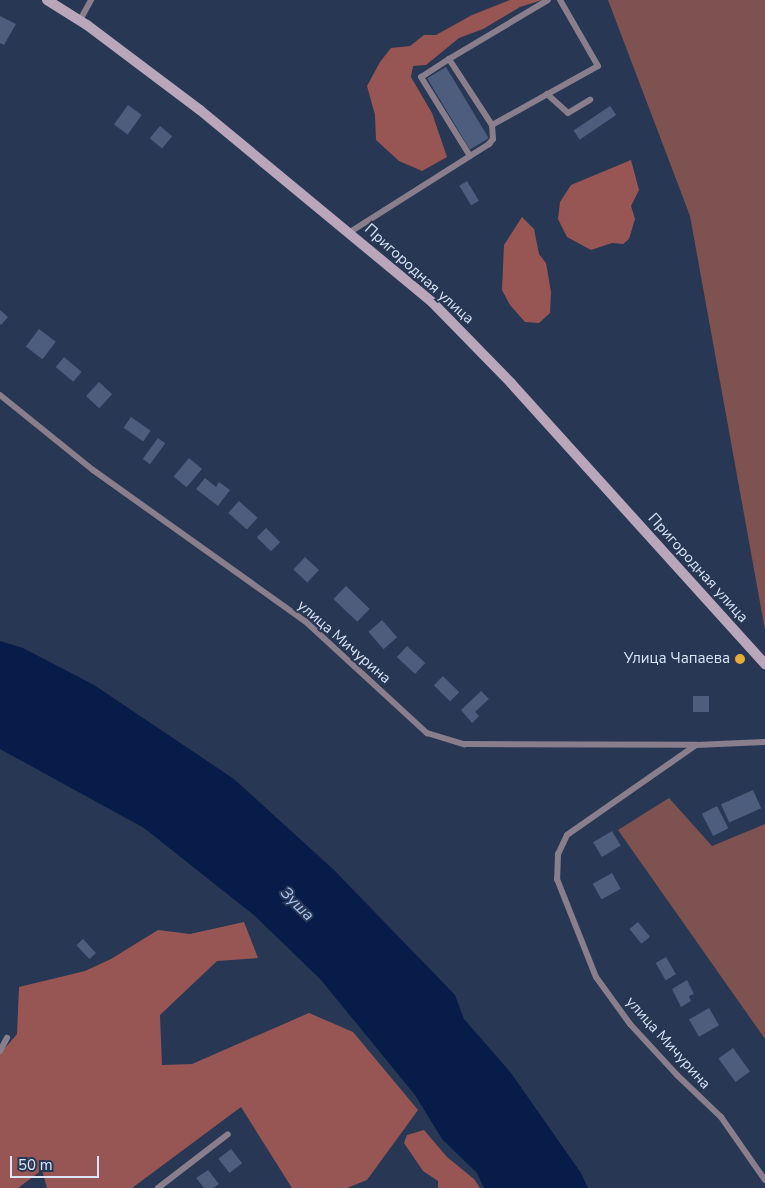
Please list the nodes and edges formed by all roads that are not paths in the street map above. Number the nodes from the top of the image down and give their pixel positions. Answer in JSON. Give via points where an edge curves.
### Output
{"nodes":[{"id":1,"x":47,"y":0,"type":"edge"},
{"id":2,"x":91,"y":0,"type":"edge"},
{"id":3,"x":548,"y":0,"type":"edge"},
{"id":4,"x":560,"y":0,"type":"edge"},
{"id":5,"x":80,"y":20,"type":"junction"},
{"id":6,"x":449,"y":59,"type":"junction"},
{"id":7,"x":547,"y":94,"type":"junction"},
{"id":8,"x":590,"y":100,"type":"dead end"},
{"id":9,"x":492,"y":125,"type":"junction"},
{"id":10,"x":470,"y":156,"type":"junction"},
{"id":11,"x":350,"y":232,"type":"junction"},
{"id":12,"x":0,"y":395,"type":"edge"},
{"id":13,"x":765,"y":664,"type":"edge"},
{"id":14,"x":765,"y":742,"type":"edge"},
{"id":15,"x":696,"y":745,"type":"junction"},
{"id":16,"x":8,"y":1038,"type":"dead end"},
{"id":17,"x":0,"y":1051,"type":"edge"},
{"id":18,"x":228,"y":1134,"type":"dead end"},
{"id":19,"x":765,"y":1180,"type":"edge"},
{"id":20,"x":158,"y":1188,"type":"edge"}],
"edges":[{"from":1,"to":5,"type":"street","name":"Пригородная улица"},
{"from":2,"to":5,"type":"lane"},
{"from":3,"to":6,"type":"lane"},
{"from":4,"to":7,"type":"lane","via":[[598,66]]},
{"from":5,"to":11,"type":"street","name":"Пригородная улица","via":[[200,110]]},
{"from":6,"to":9,"type":"lane"},
{"from":6,"to":10,"type":"lane","via":[[421,78]]},
{"from":7,"to":8,"type":"lane","via":[[568,113]]},
{"from":7,"to":9,"type":"lane"},
{"from":9,"to":10,"type":"lane","via":[[493,139]]},
{"from":10,"to":11,"type":"lane","via":[[427,180]]},
{"from":11,"to":13,"type":"street","name":"Пригородная улица","via":[[432,302],[512,383]]},
{"from":12,"to":15,"type":"lane","name":"улица Мичурина","via":[[94,470],[305,621],[427,733],[464,744]]},
{"from":14,"to":15,"type":"lane","name":"улица Мичурина"},
{"from":15,"to":19,"type":"lane","name":"улица Мичурина","via":[[567,835],[558,854],[557,879],[596,977],[630,1024],[721,1116]]},
{"from":16,"to":17,"type":"lane"},
{"from":18,"to":20,"type":"lane"}]}
